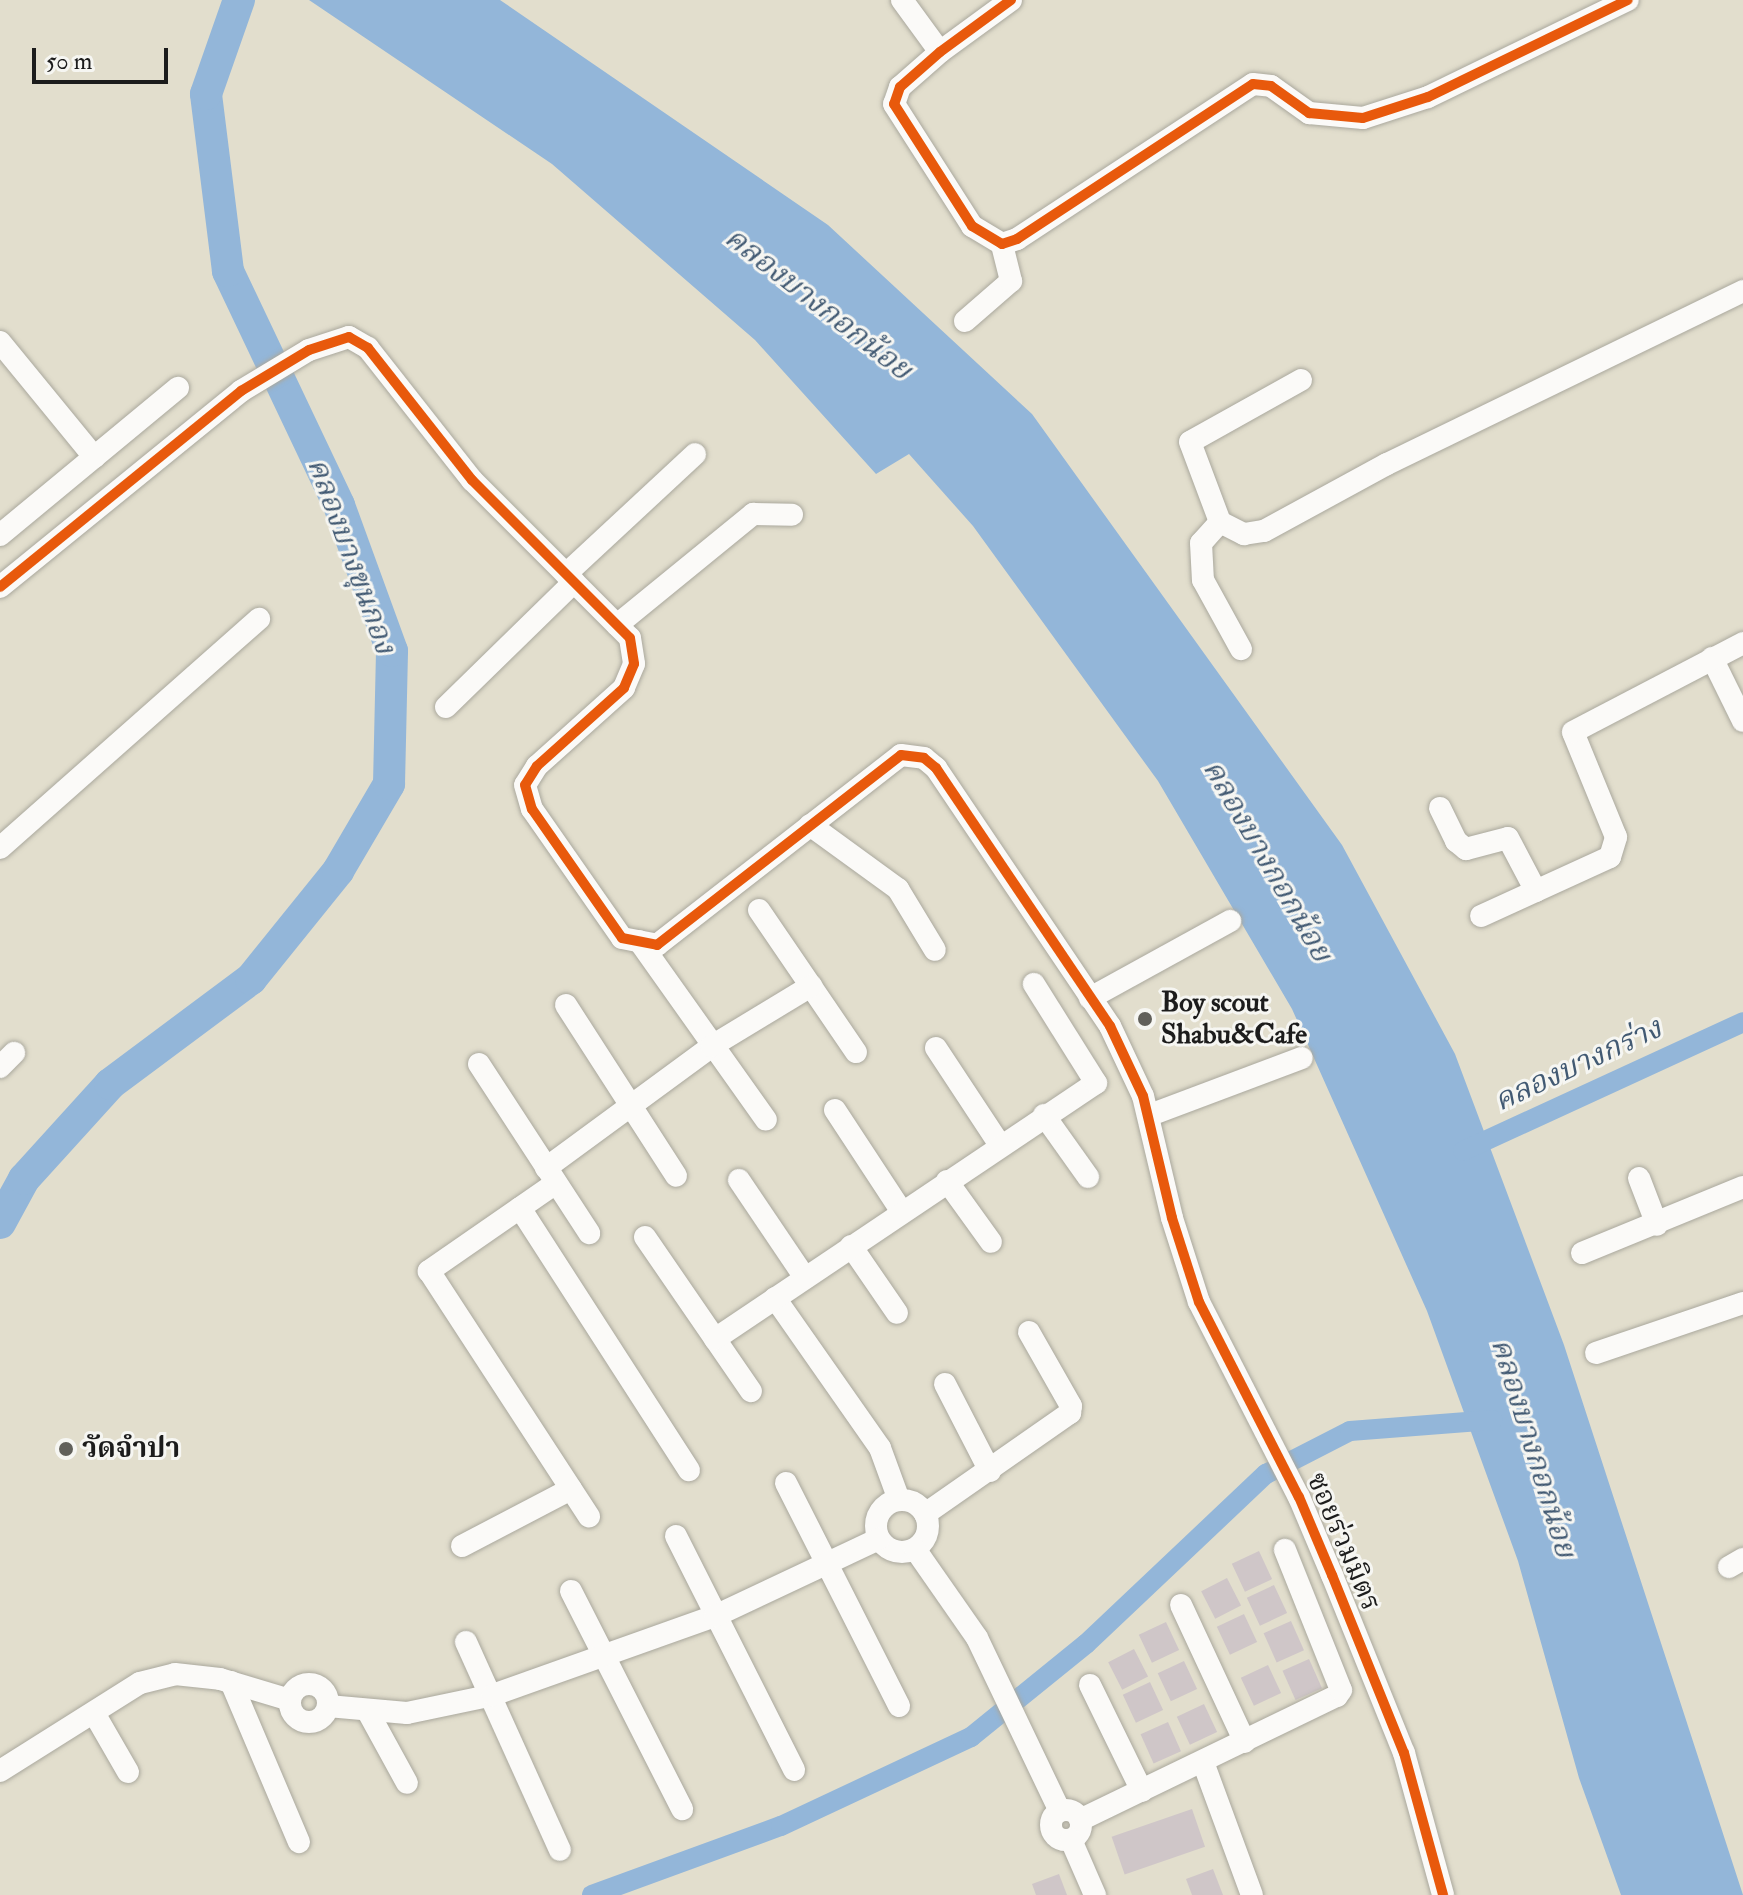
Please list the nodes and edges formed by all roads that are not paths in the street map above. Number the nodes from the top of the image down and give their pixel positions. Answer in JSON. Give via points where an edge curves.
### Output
{"nodes":[{"id":1,"x":902,"y":0,"type":"edge"},
{"id":2,"x":1011,"y":0,"type":"edge"},
{"id":3,"x":1628,"y":0,"type":"edge"},
{"id":4,"x":940,"y":52,"type":"junction"},
{"id":5,"x":1002,"y":244,"type":"junction"},
{"id":6,"x":1743,"y":291,"type":"edge"},
{"id":7,"x":965,"y":321,"type":"dead end"},
{"id":8,"x":0,"y":342,"type":"edge"},
{"id":9,"x":1301,"y":380,"type":"dead end"},
{"id":10,"x":178,"y":388,"type":"dead end"},
{"id":11,"x":695,"y":454,"type":"dead end"},
{"id":12,"x":94,"y":457,"type":"junction"},
{"id":13,"x":792,"y":515,"type":"dead end"},
{"id":14,"x":1220,"y":522,"type":"junction"},
{"id":15,"x":0,"y":535,"type":"edge"},
{"id":16,"x":570,"y":578,"type":"junction"},
{"id":17,"x":0,"y":587,"type":"edge"},
{"id":18,"x":259,"y":619,"type":"dead end"},
{"id":19,"x":617,"y":625,"type":"junction"},
{"id":20,"x":1743,"y":643,"type":"edge"},
{"id":21,"x":1241,"y":649,"type":"dead end"},
{"id":22,"x":1712,"y":658,"type":"junction"},
{"id":23,"x":446,"y":707,"type":"dead end"},
{"id":24,"x":1743,"y":721,"type":"edge"},
{"id":25,"x":1440,"y":808,"type":"dead end"},
{"id":26,"x":810,"y":825,"type":"junction"},
{"id":27,"x":0,"y":848,"type":"edge"},
{"id":28,"x":1536,"y":891,"type":"junction"},
{"id":29,"x":759,"y":910,"type":"dead end"},
{"id":30,"x":1481,"y":916,"type":"dead end"},
{"id":31,"x":1230,"y":921,"type":"dead end"},
{"id":32,"x":639,"y":941,"type":"junction"},
{"id":33,"x":935,"y":950,"type":"dead end"},
{"id":34,"x":1034,"y":984,"type":"dead end"},
{"id":35,"x":811,"y":986,"type":"junction"},
{"id":36,"x":1090,"y":998,"type":"junction"},
{"id":37,"x":566,"y":1005,"type":"dead end"},
{"id":38,"x":712,"y":1046,"type":"junction"},
{"id":39,"x":936,"y":1048,"type":"dead end"},
{"id":40,"x":856,"y":1052,"type":"dead end"},
{"id":41,"x":1302,"y":1058,"type":"dead end"},
{"id":42,"x":479,"y":1064,"type":"dead end"},
{"id":43,"x":629,"y":1104,"type":"junction"},
{"id":44,"x":835,"y":1110,"type":"dead end"},
{"id":45,"x":1044,"y":1115,"type":"junction"},
{"id":46,"x":1150,"y":1115,"type":"junction"},
{"id":47,"x":766,"y":1120,"type":"dead end"},
{"id":48,"x":1000,"y":1145,"type":"junction"},
{"id":49,"x":551,"y":1175,"type":"junction"},
{"id":50,"x":676,"y":1176,"type":"dead end"},
{"id":51,"x":1088,"y":1177,"type":"dead end"},
{"id":52,"x":1639,"y":1178,"type":"dead end"},
{"id":53,"x":739,"y":1180,"type":"dead end"},
{"id":54,"x":947,"y":1181,"type":"junction"},
{"id":55,"x":1743,"y":1187,"type":"edge"},
{"id":56,"x":520,"y":1208,"type":"junction"},
{"id":57,"x":902,"y":1212,"type":"junction"},
{"id":58,"x":1657,"y":1225,"type":"junction"},
{"id":59,"x":589,"y":1233,"type":"dead end"},
{"id":60,"x":645,"y":1237,"type":"dead end"},
{"id":61,"x":991,"y":1242,"type":"dead end"},
{"id":62,"x":851,"y":1246,"type":"junction"},
{"id":63,"x":1582,"y":1253,"type":"dead end"},
{"id":64,"x":805,"y":1278,"type":"junction"},
{"id":65,"x":775,"y":1298,"type":"junction"},
{"id":66,"x":1743,"y":1303,"type":"edge"},
{"id":67,"x":897,"y":1313,"type":"dead end"},
{"id":68,"x":1029,"y":1332,"type":"dead end"},
{"id":69,"x":715,"y":1339,"type":"junction"},
{"id":70,"x":1596,"y":1353,"type":"dead end"},
{"id":71,"x":945,"y":1384,"type":"dead end"},
{"id":72,"x":751,"y":1391,"type":"dead end"},
{"id":73,"x":689,"y":1470,"type":"dead end"},
{"id":74,"x":990,"y":1471,"type":"junction"},
{"id":75,"x":786,"y":1483,"type":"dead end"},
{"id":76,"x":571,"y":1489,"type":"junction"},
{"id":77,"x":899,"y":1500,"type":"junction"},
{"id":78,"x":925,"y":1514,"type":"junction"},
{"id":79,"x":589,"y":1516,"type":"dead end"},
{"id":80,"x":676,"y":1536,"type":"dead end"},
{"id":81,"x":879,"y":1539,"type":"junction"},
{"id":82,"x":462,"y":1546,"type":"dead end"},
{"id":83,"x":915,"y":1549,"type":"junction"},
{"id":84,"x":1285,"y":1550,"type":"dead end"},
{"id":85,"x":823,"y":1563,"type":"junction"},
{"id":86,"x":571,"y":1591,"type":"dead end"},
{"id":87,"x":1181,"y":1605,"type":"dead end"},
{"id":88,"x":715,"y":1616,"type":"junction"},
{"id":89,"x":466,"y":1642,"type":"dead end"},
{"id":90,"x":604,"y":1658,"type":"junction"},
{"id":91,"x":231,"y":1682,"type":"junction"},
{"id":92,"x":1090,"y":1685,"type":"dead end"},
{"id":93,"x":493,"y":1695,"type":"junction"},
{"id":94,"x":899,"y":1706,"type":"dead end"},
{"id":95,"x":367,"y":1710,"type":"junction"},
{"id":96,"x":94,"y":1713,"type":"junction"},
{"id":97,"x":1245,"y":1742,"type":"junction"},
{"id":98,"x":1203,"y":1762,"type":"junction"},
{"id":99,"x":794,"y":1770,"type":"dead end"},
{"id":100,"x":0,"y":1771,"type":"edge"},
{"id":101,"x":128,"y":1772,"type":"dead end"},
{"id":102,"x":407,"y":1783,"type":"dead end"},
{"id":103,"x":1142,"y":1791,"type":"junction"},
{"id":104,"x":682,"y":1809,"type":"dead end"},
{"id":105,"x":1071,"y":1824,"type":"junction"},
{"id":106,"x":299,"y":1842,"type":"dead end"},
{"id":107,"x":560,"y":1850,"type":"dead end"},
{"id":108,"x":1095,"y":1895,"type":"edge"},
{"id":109,"x":1252,"y":1895,"type":"edge"},
{"id":110,"x":1443,"y":1895,"type":"edge"}],
"edges":[{"from":1,"to":4,"type":"street"},
{"from":2,"to":4,"type":"street"},
{"from":3,"to":5,"type":"street","via":[[1428,97],[1363,118],[1309,113],[1271,86],[1253,84]]},
{"from":4,"to":5,"type":"street","via":[[900,87],[896,113],[972,226]]},
{"from":5,"to":7,"type":"street","via":[[1011,281]]},
{"from":6,"to":14,"type":"street","via":[[1387,464],[1264,531],[1244,534]]},
{"from":8,"to":12,"type":"street"},
{"from":9,"to":14,"type":"street","via":[[1191,439],[1189,448]]},
{"from":10,"to":12,"type":"street"},
{"from":11,"to":16,"type":"street"},
{"from":12,"to":15,"type":"street"},
{"from":13,"to":19,"type":"street","via":[[753,514]]},
{"from":14,"to":21,"type":"street","via":[[1201,543],[1203,580]]},
{"from":16,"to":17,"type":"street","via":[[472,480],[359,341],[335,337],[241,391]]},
{"from":16,"to":19,"type":"street"},
{"from":16,"to":23,"type":"street"},
{"from":18,"to":27,"type":"street"},
{"from":19,"to":32,"type":"street","via":[[634,648],[624,688],[537,766],[525,785],[532,809],[622,938]]},
{"from":20,"to":22,"type":"street"},
{"from":22,"to":24,"type":"street"},
{"from":22,"to":28,"type":"street","via":[[1573,732],[1616,842],[1607,859]]},
{"from":25,"to":28,"type":"street","via":[[1466,849],[1508,838]]},
{"from":26,"to":32,"type":"street","name":"ซอยร่วมมิตร","via":[[657,945]]},
{"from":26,"to":33,"type":"street","via":[[898,889]]},
{"from":26,"to":36,"type":"street","name":"ซอยร่วมมิตร","via":[[901,755],[924,758],[936,768]]},
{"from":28,"to":30,"type":"street"},
{"from":29,"to":35,"type":"street"},
{"from":31,"to":36,"type":"street"},
{"from":32,"to":38,"type":"street"},
{"from":34,"to":45,"type":"street","via":[[1098,1081]]},
{"from":35,"to":38,"type":"street"},
{"from":35,"to":40,"type":"street"},
{"from":36,"to":46,"type":"street","name":"ซอยร่วมมิตร","via":[[1110,1026]]},
{"from":37,"to":43,"type":"street"},
{"from":38,"to":43,"type":"street"},
{"from":38,"to":47,"type":"street"},
{"from":39,"to":48,"type":"street"},
{"from":41,"to":46,"type":"street"},
{"from":42,"to":49,"type":"street"},
{"from":43,"to":49,"type":"street"},
{"from":43,"to":50,"type":"street"},
{"from":44,"to":57,"type":"street"},
{"from":45,"to":48,"type":"street"},
{"from":45,"to":51,"type":"street"},
{"from":46,"to":110,"type":"street","name":"ซอยร่วมมิตร","via":[[1172,1218],[1199,1302],[1299,1497],[1404,1753]]},
{"from":48,"to":54,"type":"street"},
{"from":49,"to":56,"type":"street"},
{"from":49,"to":59,"type":"street"},
{"from":52,"to":58,"type":"street"},
{"from":53,"to":64,"type":"street"},
{"from":54,"to":57,"type":"street"},
{"from":54,"to":61,"type":"street"},
{"from":55,"to":58,"type":"street"},
{"from":56,"to":73,"type":"street"},
{"from":56,"to":76,"type":"street","via":[[429,1271]]},
{"from":57,"to":62,"type":"street"},
{"from":58,"to":63,"type":"street"},
{"from":60,"to":69,"type":"street"},
{"from":62,"to":64,"type":"street"},
{"from":62,"to":67,"type":"street"},
{"from":64,"to":65,"type":"street"},
{"from":65,"to":69,"type":"street"},
{"from":65,"to":77,"type":"street","via":[[880,1448]]},
{"from":66,"to":70,"type":"street"},
{"from":68,"to":74,"type":"street","via":[[1071,1406],[1070,1413]]},
{"from":69,"to":72,"type":"street"},
{"from":71,"to":74,"type":"street"},
{"from":74,"to":78,"type":"street"},
{"from":75,"to":85,"type":"street"},
{"from":76,"to":79,"type":"street"},
{"from":76,"to":82,"type":"street"},
{"from":77,"to":78,"type":"street"},
{"from":77,"to":81,"type":"street","via":[[877,1519]]},
{"from":78,"to":83,"type":"street","via":[[927,1534]]},
{"from":80,"to":88,"type":"street"},
{"from":81,"to":83,"type":"street","via":[[895,1551]]},
{"from":81,"to":85,"type":"street"},
{"from":83,"to":105,"type":"street","via":[[993,1669]]},
{"from":84,"to":97,"type":"street","via":[[1341,1690],[1333,1699]]},
{"from":85,"to":88,"type":"street"},
{"from":85,"to":94,"type":"street"},
{"from":86,"to":90,"type":"street"},
{"from":87,"to":97,"type":"street"},
{"from":88,"to":90,"type":"street"},
{"from":88,"to":99,"type":"street"},
{"from":89,"to":93,"type":"street"},
{"from":90,"to":93,"type":"street"},
{"from":90,"to":104,"type":"street"},
{"from":91,"to":95,"type":"street","via":[[290,1700],[298,1687],[312,1684],[325,1692],[328,1706]]},
{"from":91,"to":96,"type":"street","via":[[175,1674],[140,1683]]},
{"from":91,"to":106,"type":"street"},
{"from":92,"to":103,"type":"street"},
{"from":93,"to":95,"type":"street","via":[[407,1713]]},
{"from":93,"to":107,"type":"street"},
{"from":95,"to":102,"type":"street"},
{"from":96,"to":100,"type":"street"},
{"from":96,"to":101,"type":"street"},
{"from":97,"to":98,"type":"street"},
{"from":98,"to":103,"type":"street"},
{"from":98,"to":109,"type":"street"},
{"from":103,"to":105,"type":"street"},
{"from":105,"to":108,"type":"street"}]}
